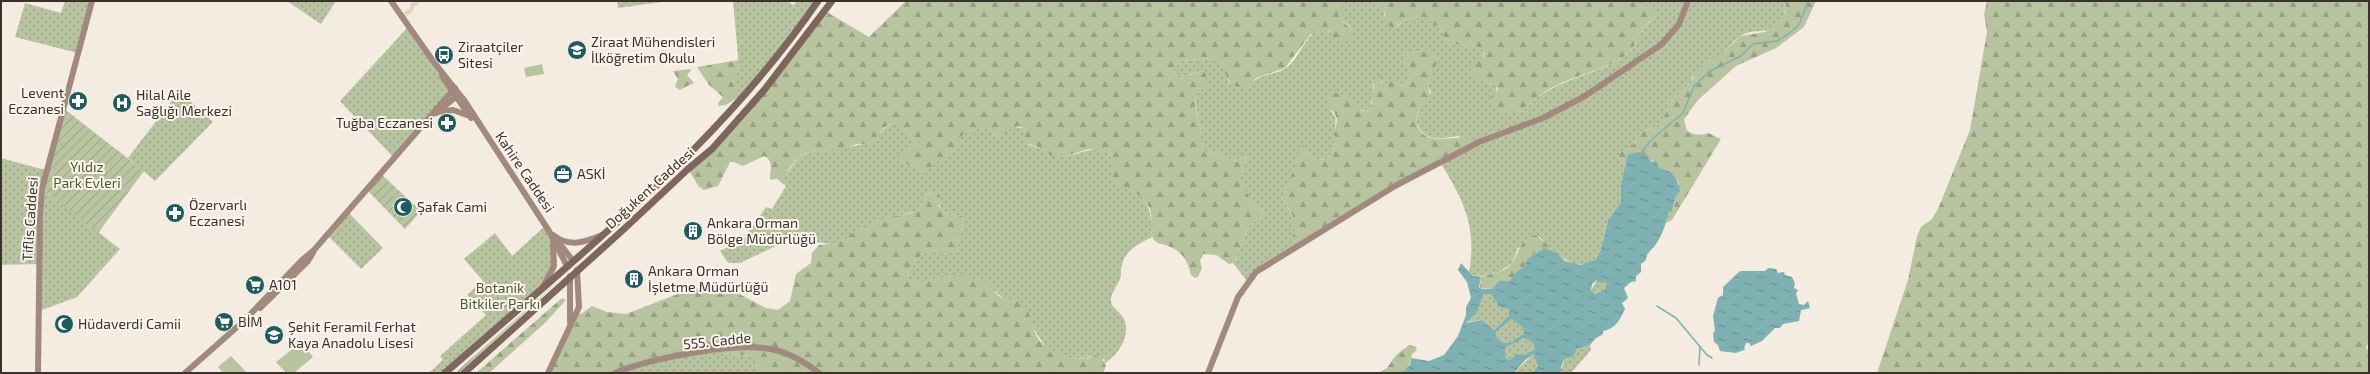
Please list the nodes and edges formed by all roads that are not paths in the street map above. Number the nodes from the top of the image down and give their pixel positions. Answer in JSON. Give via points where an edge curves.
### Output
{"nodes":[{"id":1,"x":92,"y":1,"type":"edge"},
{"id":2,"x":391,"y":1,"type":"edge"},
{"id":3,"x":818,"y":1,"type":"edge"},
{"id":4,"x":832,"y":1,"type":"edge"},
{"id":5,"x":1688,"y":1,"type":"edge"},
{"id":6,"x":453,"y":90,"type":"junction"},
{"id":7,"x":457,"y":96,"type":"junction"},
{"id":8,"x":436,"y":113,"type":"junction"},
{"id":9,"x":470,"y":117,"type":"junction"},
{"id":10,"x":426,"y":122,"type":"junction"},
{"id":11,"x":480,"y":127,"type":"junction"},
{"id":12,"x":607,"y":233,"type":"junction"},
{"id":13,"x":551,"y":234,"type":"junction"},
{"id":14,"x":573,"y":261,"type":"junction"},
{"id":15,"x":567,"y":266,"type":"junction"},
{"id":16,"x":578,"y":270,"type":"junction"},
{"id":17,"x":570,"y":276,"type":"junction"},
{"id":18,"x":541,"y":289,"type":"junction"},
{"id":19,"x":554,"y":291,"type":"junction"},
{"id":20,"x":572,"y":296,"type":"junction"},
{"id":21,"x":570,"y":326,"type":"junction"},
{"id":22,"x":38,"y":373,"type":"edge"},
{"id":23,"x":185,"y":373,"type":"edge"},
{"id":24,"x":445,"y":373,"type":"edge"},
{"id":25,"x":464,"y":373,"type":"edge"},
{"id":26,"x":548,"y":373,"type":"edge"},
{"id":27,"x":615,"y":373,"type":"edge"},
{"id":28,"x":819,"y":373,"type":"edge"},
{"id":29,"x":1208,"y":373,"type":"edge"}],
"edges":[{"from":1,"to":22,"type":"street","name":"Tiflis Caddesi","via":[[42,189]]},
{"from":2,"to":6,"type":"street","name":"Kahire Caddesi"},
{"from":3,"to":12,"type":"main road","name":"Doğukent Caddesi","via":[[728,114],[699,146]]},
{"from":4,"to":16,"type":"main road","name":"Doğukent Caddesi","via":[[760,95],[712,149]]},
{"from":5,"to":29,"type":"street","via":[[1679,24],[1662,44],[1585,96],[1543,118],[1479,142],[1395,186],[1256,272],[1238,297]]},
{"from":6,"to":7,"type":"street","name":"Kahire Caddesi"},
{"from":6,"to":10,"type":"street"},
{"from":7,"to":8,"type":"street"},
{"from":7,"to":9,"type":"street","name":"Kahire Caddesi"},
{"from":7,"to":11,"type":"street","name":"Kahire Caddesi"},
{"from":8,"to":9,"type":"street","via":[[453,110]]},
{"from":8,"to":10,"type":"street"},
{"from":9,"to":11,"type":"street","name":"Kahire Caddesi"},
{"from":10,"to":23,"type":"street","via":[[278,293]]},
{"from":11,"to":13,"type":"street","name":"Kahire Caddesi"},
{"from":12,"to":13,"type":"street","via":[[572,243]]},
{"from":12,"to":14,"type":"main road","name":"Doğukent Caddesi"},
{"from":13,"to":14,"type":"street","name":"Kahire Caddesi"},
{"from":13,"to":15,"type":"street","name":"Kahire Caddesi"},
{"from":13,"to":18,"type":"street","via":[[554,266]]},
{"from":14,"to":15,"type":"main road","name":"Doğukent Caddesi"},
{"from":14,"to":16,"type":"main road"},
{"from":15,"to":17,"type":"main road"},
{"from":15,"to":18,"type":"main road"},
{"from":16,"to":17,"type":"main road","name":"Doğukent Caddesi"},
{"from":16,"to":21,"type":"street","via":[[580,302]]},
{"from":17,"to":19,"type":"main road","name":"Doğukent Caddesi"},
{"from":17,"to":20,"type":"street"},
{"from":18,"to":24,"type":"main road"},
{"from":19,"to":20,"type":"street","via":[[565,290]]},
{"from":19,"to":25,"type":"main road","name":"Doğukent Caddesi"},
{"from":20,"to":21,"type":"street"},
{"from":21,"to":26,"type":"street"},
{"from":27,"to":28,"type":"street","name":"555. Cadde","via":[[648,362],[741,349],[776,350],[792,356]]}]}
